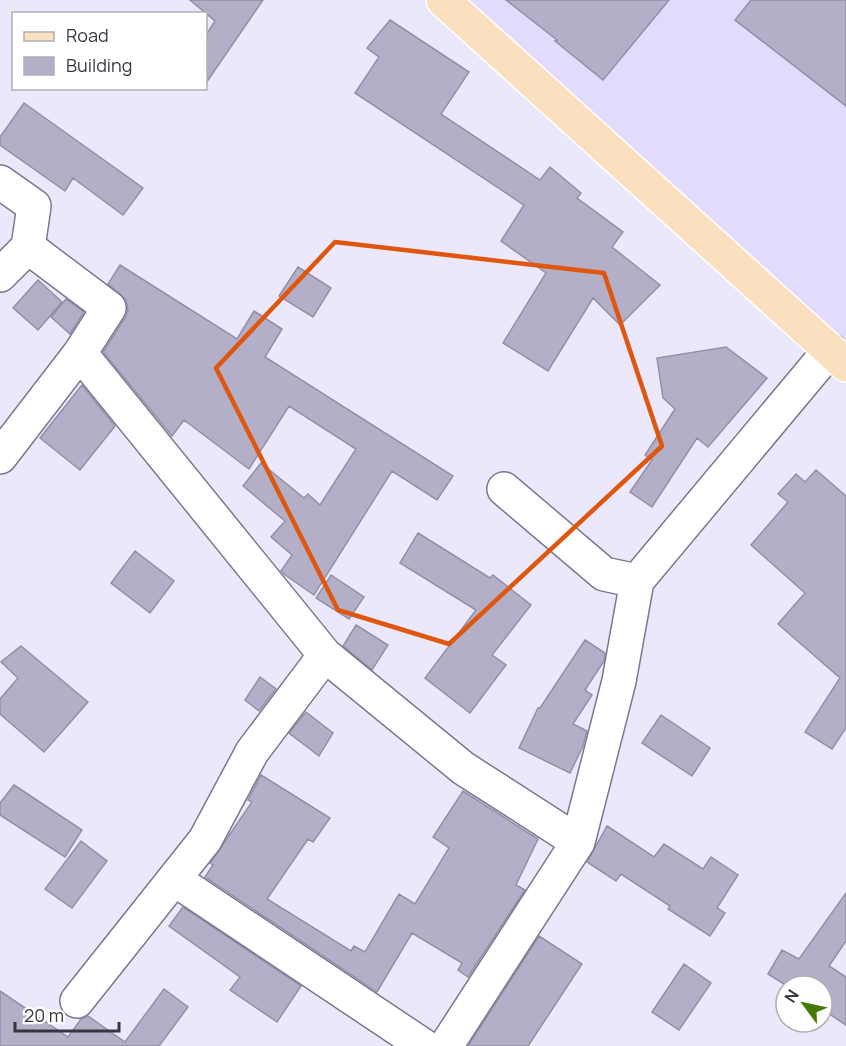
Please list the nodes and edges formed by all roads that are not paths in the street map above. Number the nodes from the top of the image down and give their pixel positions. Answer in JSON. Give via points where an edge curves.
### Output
{"nodes":[{"id":1,"x":443,"y":0,"type":"edge"},
{"id":2,"x":0,"y":182,"type":"edge"},
{"id":3,"x":28,"y":247,"type":"junction"},
{"id":4,"x":0,"y":275,"type":"edge"},
{"id":5,"x":80,"y":353,"type":"junction"},
{"id":6,"x":838,"y":357,"type":"edge"},
{"id":7,"x":0,"y":457,"type":"edge"},
{"id":8,"x":504,"y":489,"type":"dead end"},
{"id":9,"x":637,"y":581,"type":"junction"},
{"id":10,"x":324,"y":655,"type":"junction"},
{"id":11,"x":578,"y":842,"type":"junction"},
{"id":12,"x":174,"y":879,"type":"junction"},
{"id":13,"x":77,"y":1001,"type":"dead end"},
{"id":14,"x":424,"y":1046,"type":"edge"},
{"id":15,"x":446,"y":1046,"type":"edge"}],
"edges":[{"from":1,"to":6,"type":"main road"},
{"from":2,"to":3,"type":"street","via":[[34,206]]},
{"from":3,"to":4,"type":"street"},
{"from":3,"to":5,"type":"street","via":[[110,308]]},
{"from":5,"to":7,"type":"street"},
{"from":5,"to":10,"type":"street"},
{"from":6,"to":9,"type":"street"},
{"from":8,"to":9,"type":"street","via":[[604,574]]},
{"from":9,"to":11,"type":"street","via":[[619,681]]},
{"from":10,"to":11,"type":"street","via":[[463,768]]},
{"from":10,"to":12,"type":"street","via":[[252,752],[205,840]]},
{"from":11,"to":15,"type":"street"},
{"from":12,"to":13,"type":"street"},
{"from":12,"to":14,"type":"street"}]}
